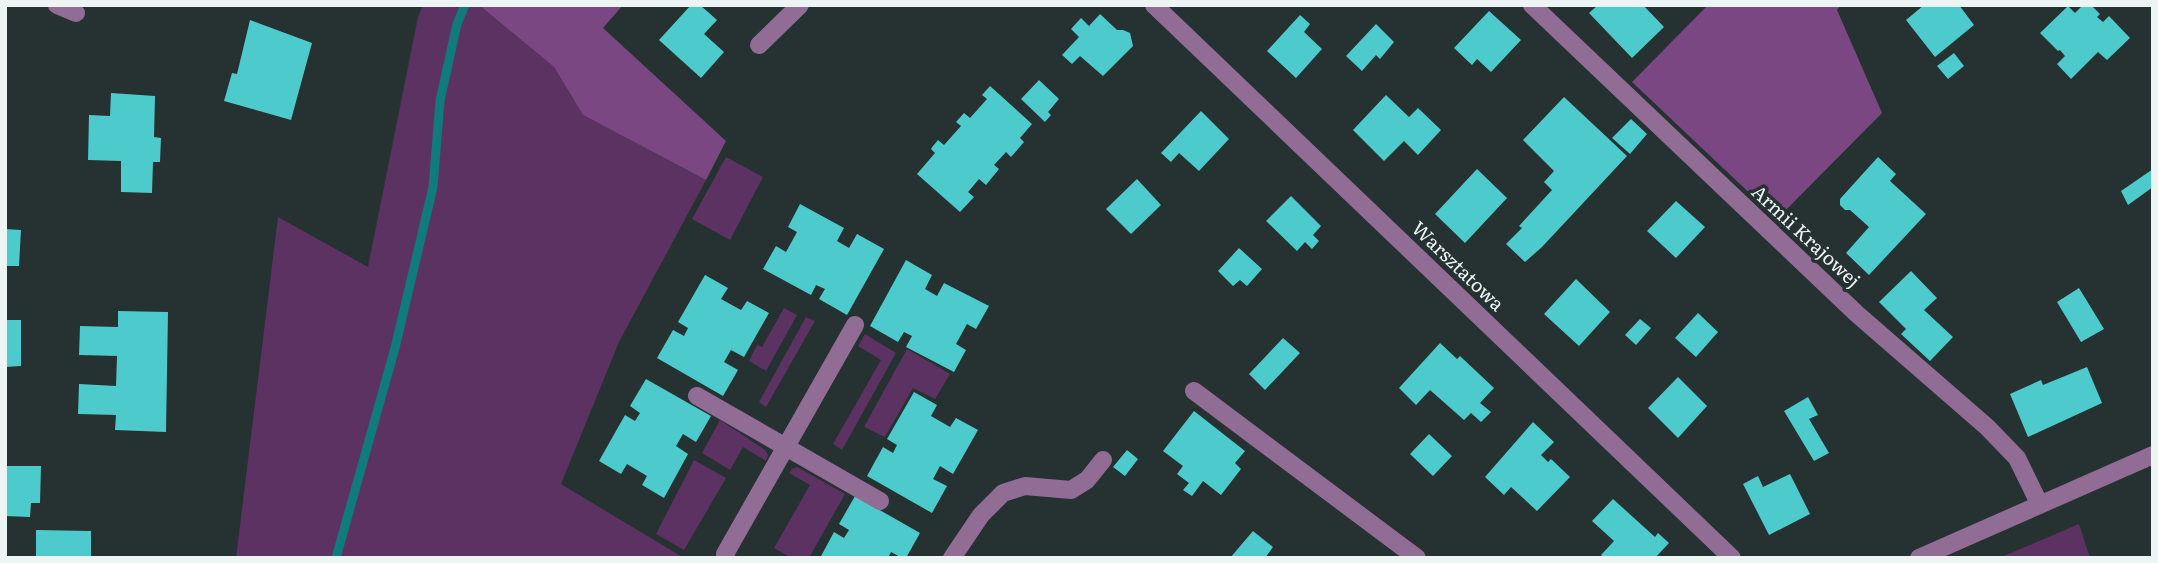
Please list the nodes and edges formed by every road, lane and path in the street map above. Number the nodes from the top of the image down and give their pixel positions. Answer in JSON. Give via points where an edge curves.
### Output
{"nodes":[{"id":1,"x":57,"y":5,"type":"edge"},
{"id":2,"x":800,"y":5,"type":"edge"},
{"id":3,"x":1154,"y":5,"type":"edge"},
{"id":4,"x":1532,"y":5,"type":"edge"},
{"id":5,"x":76,"y":13,"type":"dead end"},
{"id":6,"x":760,"y":45,"type":"dead end"},
{"id":7,"x":855,"y":325,"type":"dead end"},
{"id":8,"x":1194,"y":391,"type":"dead end"},
{"id":9,"x":697,"y":396,"type":"dead end"},
{"id":10,"x":786,"y":446,"type":"junction"},
{"id":11,"x":2153,"y":455,"type":"edge"},
{"id":12,"x":1103,"y":460,"type":"dead end"},
{"id":13,"x":880,"y":501,"type":"dead end"},
{"id":14,"x":2040,"y":505,"type":"junction"},
{"id":15,"x":726,"y":558,"type":"edge"},
{"id":16,"x":952,"y":558,"type":"edge"},
{"id":17,"x":1417,"y":558,"type":"edge"},
{"id":18,"x":1732,"y":558,"type":"edge"},
{"id":19,"x":1919,"y":558,"type":"edge"}],
"edges":[{"from":1,"to":5,"type":"street"},
{"from":2,"to":6,"type":"street"},
{"from":3,"to":18,"type":"street","name":"Warsztatowa"},
{"from":4,"to":14,"type":"street","name":"Armii Krajowej","via":[[1857,314],[1987,427],[2017,458]]},
{"from":7,"to":10,"type":"street"},
{"from":8,"to":17,"type":"street"},
{"from":9,"to":10,"type":"street"},
{"from":10,"to":13,"type":"street"},
{"from":10,"to":15,"type":"street"},
{"from":11,"to":14,"type":"street"},
{"from":12,"to":16,"type":"street","via":[[1087,480],[1071,490],[1025,486],[1003,493],[981,515]]},
{"from":14,"to":19,"type":"street"}]}
